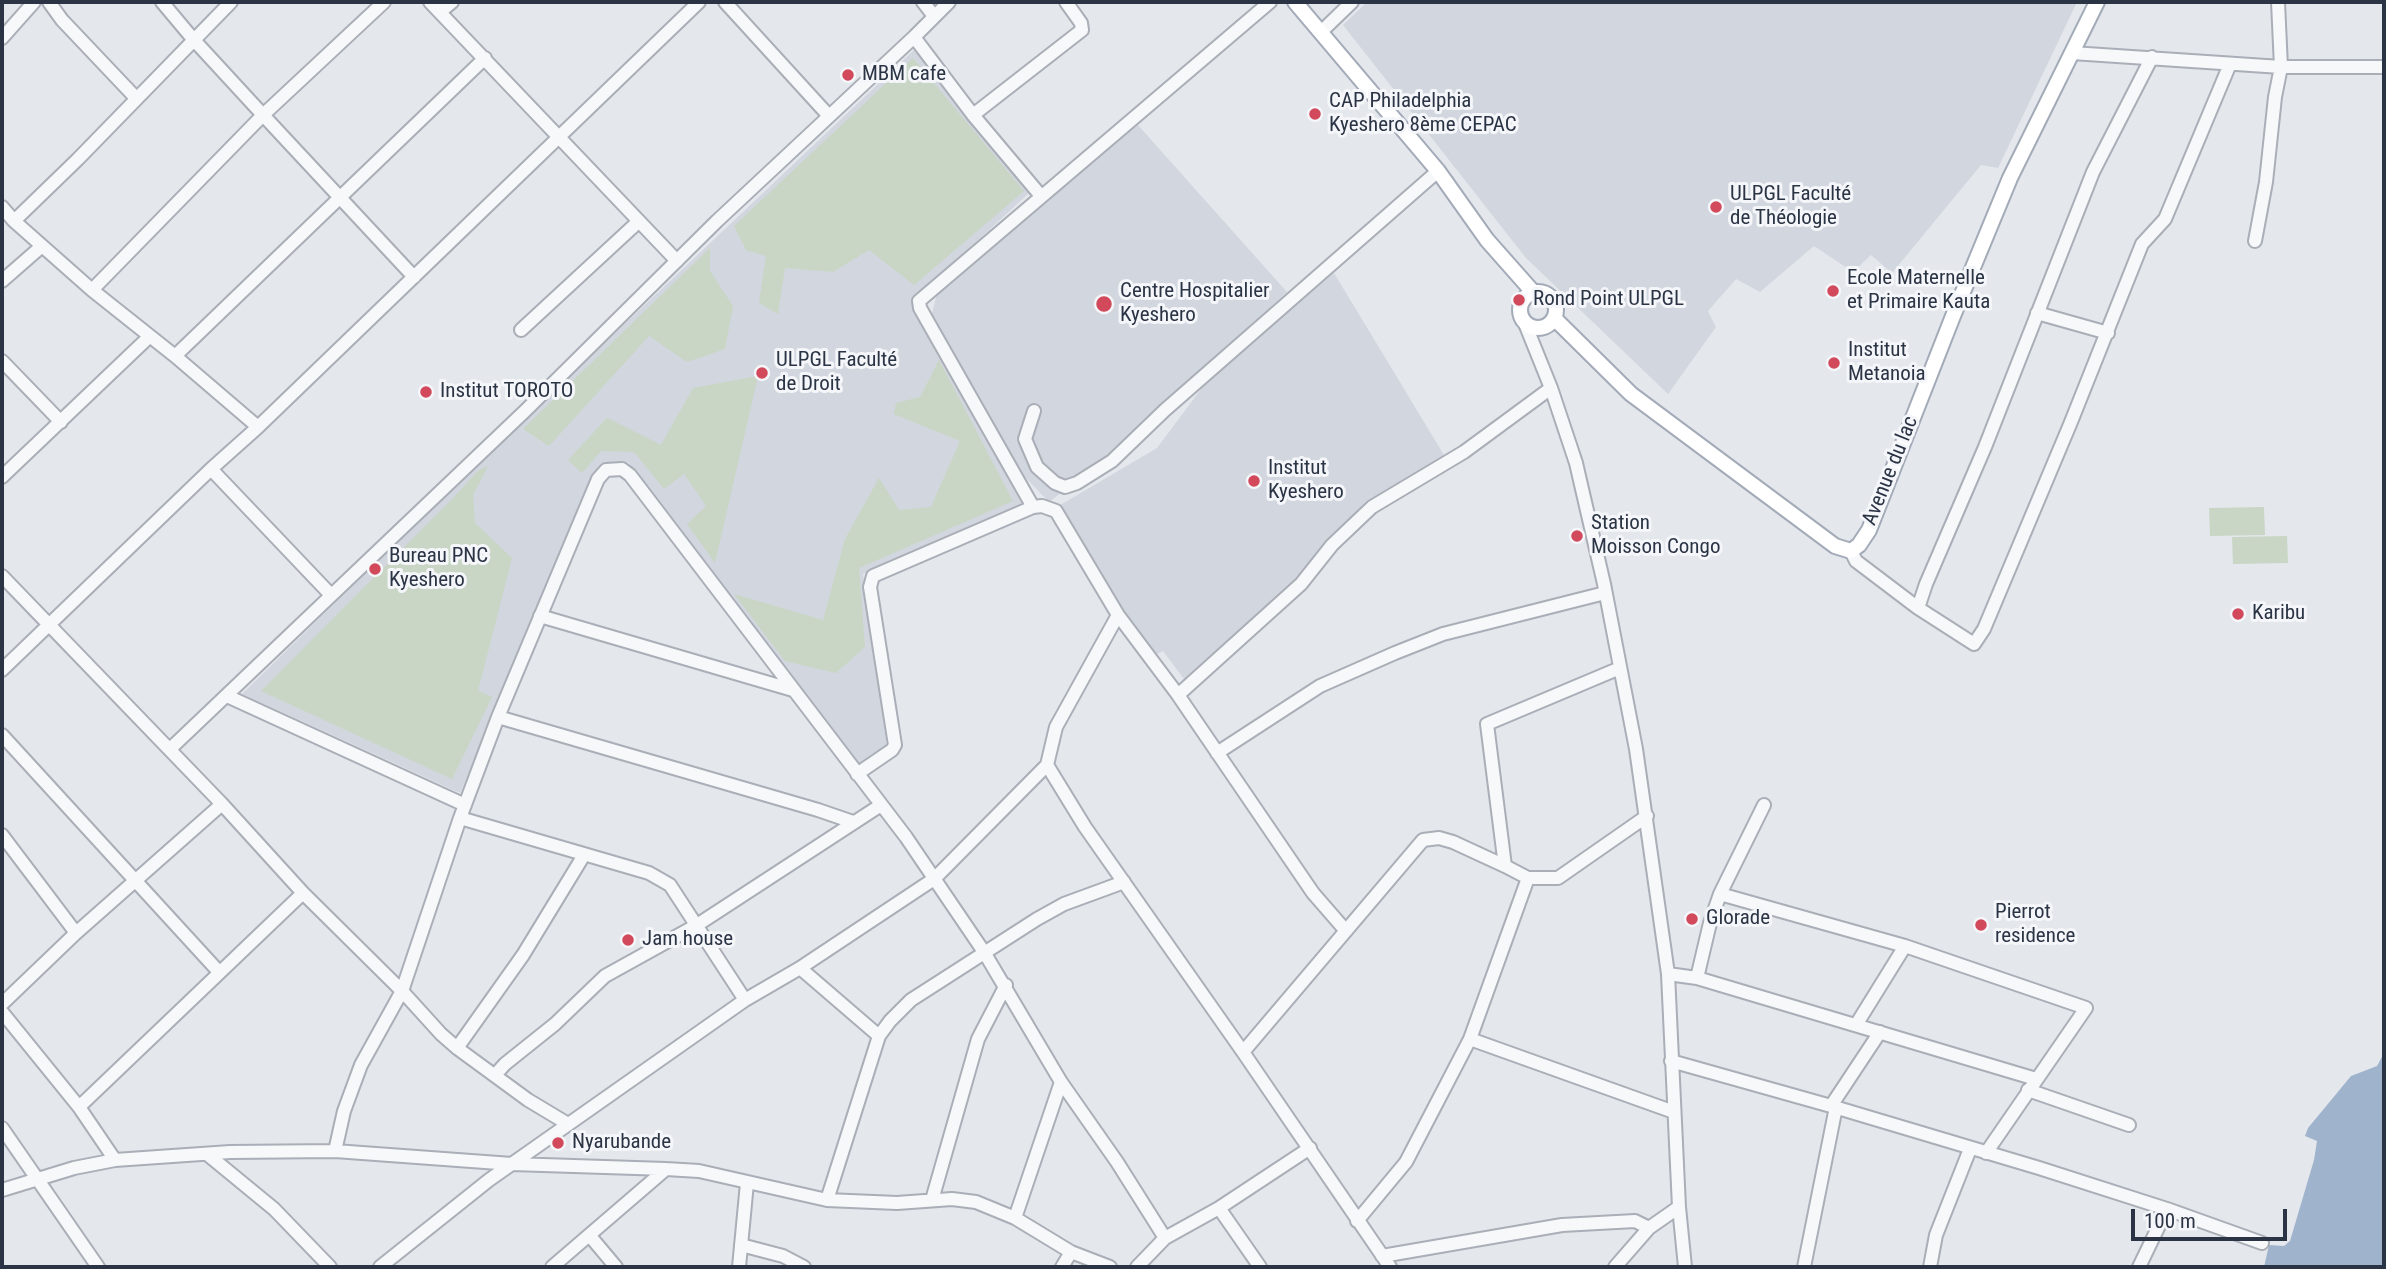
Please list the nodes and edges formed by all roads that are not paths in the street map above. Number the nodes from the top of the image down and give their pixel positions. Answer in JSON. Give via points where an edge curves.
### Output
{"nodes":[{"id":1,"x":34,"y":2,"type":"edge"},
{"id":2,"x":49,"y":2,"type":"edge"},
{"id":3,"x":162,"y":2,"type":"edge"},
{"id":4,"x":231,"y":2,"type":"edge"},
{"id":5,"x":384,"y":2,"type":"edge"},
{"id":6,"x":430,"y":2,"type":"edge"},
{"id":7,"x":452,"y":2,"type":"edge"},
{"id":8,"x":699,"y":2,"type":"edge"},
{"id":9,"x":724,"y":2,"type":"edge"},
{"id":10,"x":922,"y":2,"type":"edge"},
{"id":11,"x":949,"y":2,"type":"edge"},
{"id":12,"x":1066,"y":2,"type":"edge"},
{"id":13,"x":1270,"y":2,"type":"edge"},
{"id":14,"x":1295,"y":2,"type":"edge"},
{"id":15,"x":1352,"y":2,"type":"edge"},
{"id":16,"x":2097,"y":2,"type":"edge"},
{"id":17,"x":2278,"y":2,"type":"edge"},
{"id":18,"x":440,"y":12,"type":"junction"},
{"id":19,"x":934,"y":16,"type":"junction"},
{"id":20,"x":1322,"y":31,"type":"junction"},
{"id":21,"x":915,"y":37,"type":"junction"},
{"id":22,"x":2,"y":38,"type":"edge"},
{"id":23,"x":193,"y":39,"type":"junction"},
{"id":24,"x":2072,"y":53,"type":"junction"},
{"id":25,"x":2152,"y":57,"type":"junction"},
{"id":26,"x":485,"y":58,"type":"junction"},
{"id":27,"x":2230,"y":64,"type":"junction"},
{"id":28,"x":2281,"y":67,"type":"junction"},
{"id":29,"x":2384,"y":67,"type":"edge"},
{"id":30,"x":136,"y":98,"type":"junction"},
{"id":31,"x":263,"y":115,"type":"junction"},
{"id":32,"x":973,"y":115,"type":"junction"},
{"id":33,"x":829,"y":116,"type":"junction"},
{"id":34,"x":558,"y":137,"type":"junction"},
{"id":35,"x":1438,"y":171,"type":"junction"},
{"id":36,"x":1041,"y":196,"type":"junction"},
{"id":37,"x":339,"y":197,"type":"junction"},
{"id":38,"x":2,"y":207,"type":"edge"},
{"id":39,"x":14,"y":220,"type":"junction"},
{"id":40,"x":638,"y":222,"type":"junction"},
{"id":41,"x":2255,"y":241,"type":"dead end"},
{"id":42,"x":42,"y":246,"type":"junction"},
{"id":43,"x":677,"y":261,"type":"junction"},
{"id":44,"x":414,"y":276,"type":"junction"},
{"id":45,"x":2,"y":281,"type":"edge"},
{"id":46,"x":92,"y":290,"type":"junction"},
{"id":47,"x":1533,"y":292,"type":"junction"},
{"id":48,"x":2037,"y":313,"type":"junction"},
{"id":49,"x":1554,"y":318,"type":"junction"},
{"id":50,"x":1524,"y":321,"type":"junction"},
{"id":51,"x":521,"y":330,"type":"dead end"},
{"id":52,"x":2108,"y":333,"type":"junction"},
{"id":53,"x":150,"y":336,"type":"junction"},
{"id":54,"x":175,"y":356,"type":"junction"},
{"id":55,"x":2,"y":361,"type":"edge"},
{"id":56,"x":1551,"y":388,"type":"junction"},
{"id":57,"x":1034,"y":411,"type":"dead end"},
{"id":58,"x":61,"y":422,"type":"junction"},
{"id":59,"x":258,"y":427,"type":"junction"},
{"id":60,"x":211,"y":469,"type":"junction"},
{"id":61,"x":2,"y":477,"type":"edge"},
{"id":62,"x":1032,"y":507,"type":"junction"},
{"id":63,"x":1851,"y":551,"type":"junction"},
{"id":64,"x":2,"y":576,"type":"edge"},
{"id":65,"x":1605,"y":593,"type":"junction"},
{"id":66,"x":331,"y":595,"type":"junction"},
{"id":67,"x":1918,"y":608,"type":"junction"},
{"id":68,"x":1118,"y":614,"type":"junction"},
{"id":69,"x":540,"y":616,"type":"junction"},
{"id":70,"x":50,"y":625,"type":"junction"},
{"id":71,"x":1620,"y":668,"type":"junction"},
{"id":72,"x":2,"y":670,"type":"edge"},
{"id":73,"x":793,"y":690,"type":"junction"},
{"id":74,"x":1178,"y":695,"type":"junction"},
{"id":75,"x":227,"y":696,"type":"junction"},
{"id":76,"x":498,"y":718,"type":"junction"},
{"id":77,"x":2,"y":735,"type":"edge"},
{"id":78,"x":170,"y":749,"type":"junction"},
{"id":79,"x":1217,"y":753,"type":"junction"},
{"id":80,"x":1047,"y":765,"type":"junction"},
{"id":81,"x":857,"y":774,"type":"junction"},
{"id":82,"x":222,"y":804,"type":"junction"},
{"id":83,"x":465,"y":805,"type":"junction"},
{"id":84,"x":881,"y":805,"type":"junction"},
{"id":85,"x":1765,"y":805,"type":"dead end"},
{"id":86,"x":1647,"y":817,"type":"junction"},
{"id":87,"x":460,"y":818,"type":"junction"},
{"id":88,"x":853,"y":822,"type":"junction"},
{"id":89,"x":2,"y":836,"type":"edge"},
{"id":90,"x":584,"y":855,"type":"junction"},
{"id":91,"x":1505,"y":866,"type":"junction"},
{"id":92,"x":1528,"y":878,"type":"junction"},
{"id":93,"x":934,"y":879,"type":"junction"},
{"id":94,"x":135,"y":881,"type":"junction"},
{"id":95,"x":1124,"y":882,"type":"junction"},
{"id":96,"x":303,"y":893,"type":"junction"},
{"id":97,"x":1720,"y":894,"type":"junction"},
{"id":98,"x":697,"y":925,"type":"junction"},
{"id":99,"x":1346,"y":931,"type":"junction"},
{"id":100,"x":76,"y":933,"type":"junction"},
{"id":101,"x":1905,"y":946,"type":"junction"},
{"id":102,"x":984,"y":952,"type":"junction"},
{"id":103,"x":800,"y":968,"type":"junction"},
{"id":104,"x":219,"y":972,"type":"junction"},
{"id":105,"x":1668,"y":974,"type":"junction"},
{"id":106,"x":1697,"y":978,"type":"junction"},
{"id":107,"x":1006,"y":985,"type":"junction"},
{"id":108,"x":402,"y":991,"type":"junction"},
{"id":109,"x":745,"y":1000,"type":"junction"},
{"id":110,"x":2,"y":1004,"type":"edge"},
{"id":111,"x":2,"y":1012,"type":"edge"},
{"id":112,"x":1856,"y":1025,"type":"junction"},
{"id":113,"x":1880,"y":1032,"type":"junction"},
{"id":114,"x":879,"y":1036,"type":"junction"},
{"id":115,"x":1470,"y":1039,"type":"junction"},
{"id":116,"x":457,"y":1048,"type":"junction"},
{"id":117,"x":1243,"y":1052,"type":"junction"},
{"id":118,"x":1671,"y":1061,"type":"junction"},
{"id":119,"x":495,"y":1075,"type":"junction"},
{"id":120,"x":1061,"y":1083,"type":"junction"},
{"id":121,"x":2032,"y":1084,"type":"junction"},
{"id":122,"x":1834,"y":1106,"type":"junction"},
{"id":123,"x":79,"y":1107,"type":"junction"},
{"id":124,"x":1674,"y":1112,"type":"junction"},
{"id":125,"x":568,"y":1124,"type":"junction"},
{"id":126,"x":2129,"y":1125,"type":"dead end"},
{"id":127,"x":2,"y":1128,"type":"edge"},
{"id":128,"x":1310,"y":1148,"type":"junction"},
{"id":129,"x":1970,"y":1149,"type":"junction"},
{"id":130,"x":335,"y":1150,"type":"junction"},
{"id":131,"x":1986,"y":1153,"type":"junction"},
{"id":132,"x":206,"y":1154,"type":"junction"},
{"id":133,"x":115,"y":1160,"type":"junction"},
{"id":134,"x":512,"y":1164,"type":"junction"},
{"id":135,"x":666,"y":1169,"type":"junction"},
{"id":136,"x":36,"y":1179,"type":"junction"},
{"id":137,"x":747,"y":1183,"type":"junction"},
{"id":138,"x":2,"y":1190,"type":"edge"},
{"id":139,"x":827,"y":1200,"type":"junction"},
{"id":140,"x":932,"y":1200,"type":"junction"},
{"id":141,"x":1679,"y":1207,"type":"junction"},
{"id":142,"x":1219,"y":1208,"type":"junction"},
{"id":143,"x":2167,"y":1209,"type":"junction"},
{"id":144,"x":1015,"y":1218,"type":"junction"},
{"id":145,"x":1357,"y":1221,"type":"junction"},
{"id":146,"x":1649,"y":1228,"type":"junction"},
{"id":147,"x":590,"y":1236,"type":"junction"},
{"id":148,"x":1165,"y":1238,"type":"junction"},
{"id":149,"x":2262,"y":1243,"type":"dead end"},
{"id":150,"x":741,"y":1245,"type":"junction"},
{"id":151,"x":1071,"y":1252,"type":"junction"},
{"id":152,"x":1382,"y":1255,"type":"junction"},
{"id":153,"x":98,"y":1267,"type":"edge"},
{"id":154,"x":330,"y":1267,"type":"edge"},
{"id":155,"x":380,"y":1267,"type":"edge"},
{"id":156,"x":552,"y":1267,"type":"edge"},
{"id":157,"x":616,"y":1267,"type":"edge"},
{"id":158,"x":739,"y":1267,"type":"edge"},
{"id":159,"x":804,"y":1267,"type":"edge"},
{"id":160,"x":1062,"y":1267,"type":"edge"},
{"id":161,"x":1110,"y":1267,"type":"edge"},
{"id":162,"x":1137,"y":1267,"type":"edge"},
{"id":163,"x":1259,"y":1267,"type":"edge"},
{"id":164,"x":1390,"y":1267,"type":"edge"},
{"id":165,"x":1615,"y":1267,"type":"edge"},
{"id":166,"x":1685,"y":1267,"type":"edge"},
{"id":167,"x":1804,"y":1267,"type":"edge"},
{"id":168,"x":1930,"y":1267,"type":"edge"},
{"id":169,"x":2139,"y":1267,"type":"edge"}],
"edges":[{"from":1,"to":22,"type":"street"},
{"from":2,"to":30,"type":"street"},
{"from":3,"to":23,"type":"street"},
{"from":4,"to":23,"type":"street"},
{"from":5,"to":31,"type":"street"},
{"from":6,"to":18,"type":"street"},
{"from":7,"to":18,"type":"street"},
{"from":8,"to":34,"type":"street"},
{"from":9,"to":33,"type":"street"},
{"from":10,"to":19,"type":"street"},
{"from":11,"to":19,"type":"street"},
{"from":12,"to":32,"type":"street","via":[[1082,30]]},
{"from":13,"to":36,"type":"street"},
{"from":14,"to":20,"type":"main road"},
{"from":15,"to":20,"type":"street"},
{"from":16,"to":24,"type":"main road","name":"Avenue du lac"},
{"from":17,"to":28,"type":"street"},
{"from":18,"to":26,"type":"street"},
{"from":19,"to":21,"type":"street"},
{"from":20,"to":35,"type":"main road"},
{"from":21,"to":32,"type":"street"},
{"from":21,"to":33,"type":"street"},
{"from":23,"to":30,"type":"street"},
{"from":23,"to":31,"type":"street"},
{"from":24,"to":25,"type":"street"},
{"from":24,"to":63,"type":"main road","name":"Avenue du lac","via":[[2010,178],[1869,530]]},
{"from":25,"to":27,"type":"street"},
{"from":25,"to":48,"type":"street","via":[[2093,172]]},
{"from":26,"to":34,"type":"street"},
{"from":26,"to":37,"type":"street"},
{"from":27,"to":28,"type":"street"},
{"from":27,"to":52,"type":"street","via":[[2165,219],[2142,244]]},
{"from":28,"to":29,"type":"street"},
{"from":28,"to":41,"type":"street"},
{"from":30,"to":39,"type":"street"},
{"from":31,"to":37,"type":"street"},
{"from":31,"to":46,"type":"street"},
{"from":32,"to":36,"type":"street"},
{"from":33,"to":43,"type":"street"},
{"from":34,"to":40,"type":"street"},
{"from":34,"to":44,"type":"street"},
{"from":35,"to":47,"type":"main road","via":[[1487,240]]},
{"from":35,"to":57,"type":"street","via":[[1112,461],[1077,483],[1065,487],[1037,467],[1025,439]]},
{"from":36,"to":62,"type":"street","via":[[919,301]]},
{"from":37,"to":44,"type":"street"},
{"from":37,"to":54,"type":"street"},
{"from":38,"to":39,"type":"street"},
{"from":39,"to":42,"type":"street"},
{"from":40,"to":43,"type":"street"},
{"from":40,"to":51,"type":"street"},
{"from":42,"to":45,"type":"street"},
{"from":42,"to":46,"type":"street"},
{"from":43,"to":66,"type":"street"},
{"from":44,"to":59,"type":"street"},
{"from":46,"to":53,"type":"street"},
{"from":47,"to":49,"type":"main road","via":[[1552,298]]},
{"from":47,"to":50,"type":"main road","via":[[1520,306]]},
{"from":48,"to":52,"type":"street"},
{"from":48,"to":67,"type":"street"},
{"from":49,"to":50,"type":"main road","via":[[1542,328]]},
{"from":49,"to":63,"type":"main road","via":[[1631,394],[1835,546]]},
{"from":50,"to":56,"type":"street"},
{"from":52,"to":67,"type":"street","via":[[1974,644]]},
{"from":53,"to":54,"type":"street"},
{"from":53,"to":58,"type":"street"},
{"from":54,"to":59,"type":"street"},
{"from":55,"to":58,"type":"street"},
{"from":56,"to":65,"type":"street","via":[[1576,463]]},
{"from":56,"to":74,"type":"street","via":[[1464,452],[1372,507],[1332,545],[1301,584]]},
{"from":58,"to":61,"type":"street"},
{"from":59,"to":60,"type":"street"},
{"from":60,"to":66,"type":"street"},
{"from":60,"to":70,"type":"street"},
{"from":62,"to":68,"type":"street","via":[[1056,511]]},
{"from":62,"to":81,"type":"street","via":[[873,576],[870,587],[895,745]]},
{"from":63,"to":67,"type":"street","via":[[1856,561]]},
{"from":64,"to":70,"type":"street"},
{"from":65,"to":71,"type":"street"},
{"from":65,"to":79,"type":"street","via":[[1443,635],[1395,653],[1320,687]]},
{"from":66,"to":75,"type":"street"},
{"from":68,"to":74,"type":"street"},
{"from":68,"to":80,"type":"street","via":[[1056,727]]},
{"from":69,"to":73,"type":"street"},
{"from":69,"to":73,"type":"street","via":[[597,479],[606,470],[622,470]]},
{"from":69,"to":76,"type":"street"},
{"from":70,"to":72,"type":"street"},
{"from":70,"to":78,"type":"street"},
{"from":71,"to":86,"type":"street"},
{"from":71,"to":91,"type":"street","via":[[1487,724]]},
{"from":73,"to":81,"type":"street"},
{"from":74,"to":79,"type":"street"},
{"from":75,"to":78,"type":"street"},
{"from":75,"to":83,"type":"street"},
{"from":76,"to":83,"type":"street"},
{"from":76,"to":88,"type":"street"},
{"from":77,"to":94,"type":"street"},
{"from":78,"to":82,"type":"street"},
{"from":79,"to":99,"type":"street","via":[[1313,893]]},
{"from":80,"to":93,"type":"street"},
{"from":80,"to":95,"type":"street"},
{"from":81,"to":84,"type":"street"},
{"from":82,"to":94,"type":"street"},
{"from":82,"to":96,"type":"street"},
{"from":83,"to":87,"type":"street"},
{"from":84,"to":88,"type":"street"},
{"from":84,"to":93,"type":"street"},
{"from":85,"to":97,"type":"street"},
{"from":86,"to":92,"type":"street","via":[[1558,878]]},
{"from":86,"to":105,"type":"street"},
{"from":87,"to":90,"type":"street"},
{"from":87,"to":108,"type":"street"},
{"from":88,"to":98,"type":"street"},
{"from":89,"to":100,"type":"street"},
{"from":90,"to":98,"type":"street","via":[[649,873],[670,885]]},
{"from":90,"to":116,"type":"street","via":[[523,955]]},
{"from":91,"to":92,"type":"street"},
{"from":91,"to":99,"type":"street","via":[[1453,842],[1423,840]]},
{"from":92,"to":115,"type":"street"},
{"from":93,"to":102,"type":"street"},
{"from":93,"to":103,"type":"street"},
{"from":94,"to":100,"type":"street"},
{"from":94,"to":104,"type":"street"},
{"from":95,"to":102,"type":"street","via":[[1050,911]]},
{"from":95,"to":117,"type":"street"},
{"from":96,"to":104,"type":"street"},
{"from":96,"to":108,"type":"street"},
{"from":97,"to":101,"type":"street"},
{"from":97,"to":106,"type":"street"},
{"from":98,"to":109,"type":"street"},
{"from":98,"to":119,"type":"street","via":[[606,976]]},
{"from":99,"to":117,"type":"street"},
{"from":100,"to":110,"type":"street"},
{"from":101,"to":112,"type":"street"},
{"from":101,"to":121,"type":"street","via":[[2087,1008]]},
{"from":102,"to":107,"type":"street"},
{"from":102,"to":114,"type":"street","via":[[911,1000]]},
{"from":103,"to":109,"type":"street"},
{"from":103,"to":114,"type":"street"},
{"from":104,"to":123,"type":"street"},
{"from":105,"to":106,"type":"street"},
{"from":105,"to":118,"type":"street"},
{"from":106,"to":112,"type":"street"},
{"from":107,"to":120,"type":"street"},
{"from":107,"to":140,"type":"street","via":[[978,1039]]},
{"from":108,"to":116,"type":"street"},
{"from":108,"to":130,"type":"street","via":[[361,1065]]},
{"from":109,"to":125,"type":"street"},
{"from":111,"to":123,"type":"street"},
{"from":112,"to":113,"type":"street"},
{"from":113,"to":121,"type":"street"},
{"from":113,"to":122,"type":"street"},
{"from":114,"to":139,"type":"street"},
{"from":115,"to":124,"type":"street"},
{"from":115,"to":145,"type":"street","via":[[1406,1163]]},
{"from":116,"to":119,"type":"street"},
{"from":117,"to":128,"type":"street"},
{"from":118,"to":122,"type":"street"},
{"from":118,"to":124,"type":"street"},
{"from":119,"to":125,"type":"street"},
{"from":120,"to":144,"type":"street"},
{"from":120,"to":148,"type":"street"},
{"from":121,"to":126,"type":"street"},
{"from":121,"to":131,"type":"street"},
{"from":122,"to":129,"type":"street"},
{"from":122,"to":167,"type":"street"},
{"from":123,"to":133,"type":"street"},
{"from":124,"to":141,"type":"street"},
{"from":125,"to":134,"type":"street"},
{"from":127,"to":136,"type":"street"},
{"from":128,"to":142,"type":"street"},
{"from":128,"to":145,"type":"street"},
{"from":129,"to":131,"type":"street"},
{"from":129,"to":168,"type":"street","via":[[1936,1235]]},
{"from":130,"to":132,"type":"street"},
{"from":130,"to":134,"type":"street"},
{"from":131,"to":143,"type":"street"},
{"from":132,"to":133,"type":"street"},
{"from":132,"to":154,"type":"street","via":[[274,1209]]},
{"from":133,"to":136,"type":"street"},
{"from":134,"to":135,"type":"street"},
{"from":134,"to":155,"type":"street"},
{"from":135,"to":137,"type":"street","via":[[699,1171]]},
{"from":135,"to":147,"type":"street"},
{"from":136,"to":138,"type":"street"},
{"from":136,"to":153,"type":"street"},
{"from":137,"to":139,"type":"street"},
{"from":137,"to":150,"type":"street"},
{"from":139,"to":140,"type":"street"},
{"from":140,"to":144,"type":"street","via":[[976,1202]]},
{"from":141,"to":146,"type":"street"},
{"from":141,"to":166,"type":"street"},
{"from":142,"to":148,"type":"street"},
{"from":142,"to":163,"type":"street"},
{"from":143,"to":149,"type":"street"},
{"from":143,"to":169,"type":"street"},
{"from":144,"to":151,"type":"street"},
{"from":145,"to":152,"type":"street"},
{"from":146,"to":152,"type":"street","via":[[1635,1221],[1562,1225]]},
{"from":146,"to":165,"type":"street"},
{"from":147,"to":156,"type":"street"},
{"from":147,"to":157,"type":"street"},
{"from":148,"to":162,"type":"street"},
{"from":150,"to":158,"type":"street"},
{"from":150,"to":159,"type":"street"},
{"from":151,"to":160,"type":"street"},
{"from":151,"to":161,"type":"street"},
{"from":152,"to":164,"type":"street"}]}
